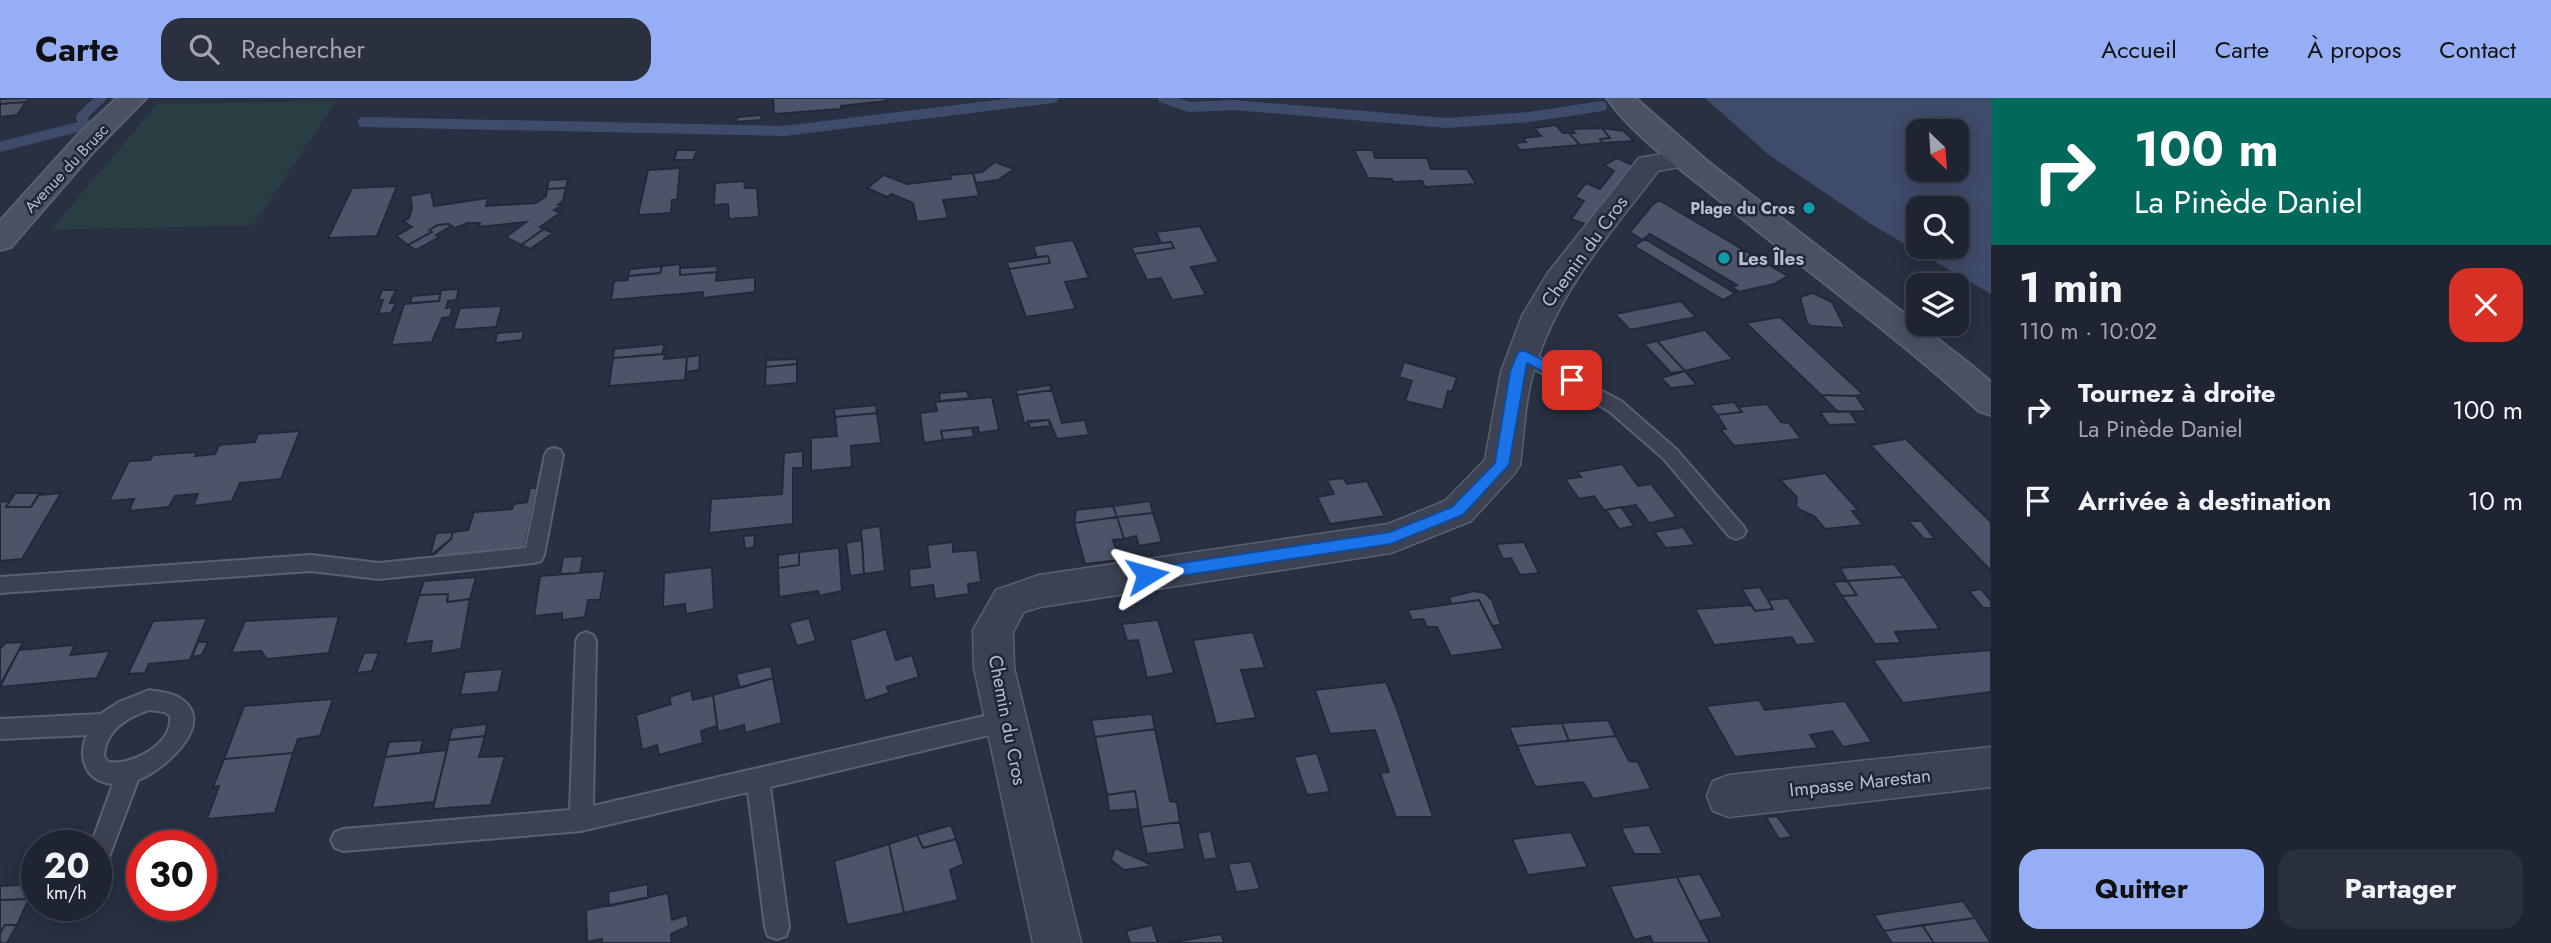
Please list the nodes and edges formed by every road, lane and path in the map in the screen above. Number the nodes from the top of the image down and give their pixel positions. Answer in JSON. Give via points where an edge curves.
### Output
{"nodes":[{"id":1,"x":133,"y":98,"type":"edge"},
{"id":2,"x":1620,"y":98,"type":"edge"},
{"id":3,"x":1684,"y":158,"type":"junction"},
{"id":4,"x":0,"y":240,"type":"edge"},
{"id":5,"x":1523,"y":355,"type":"junction"},
{"id":6,"x":1991,"y":401,"type":"edge"},
{"id":7,"x":554,"y":455,"type":"dead end"},
{"id":8,"x":1736,"y":531,"type":"dead end"},
{"id":9,"x":0,"y":585,"type":"edge"},
{"id":10,"x":586,"y":641,"type":"dead end"},
{"id":11,"x":1006,"y":721,"type":"junction"},
{"id":12,"x":105,"y":724,"type":"junction"},
{"id":13,"x":0,"y":729,"type":"edge"},
{"id":14,"x":1991,"y":767,"type":"edge"},
{"id":15,"x":129,"y":773,"type":"junction"},
{"id":16,"x":758,"y":779,"type":"junction"},
{"id":17,"x":1729,"y":796,"type":"dead end"},
{"id":18,"x":581,"y":820,"type":"junction"},
{"id":19,"x":108,"y":830,"type":"edge"},
{"id":20,"x":344,"y":840,"type":"dead end"},
{"id":21,"x":777,"y":927,"type":"dead end"},
{"id":22,"x":1057,"y":943,"type":"edge"}],
"edges":[{"from":1,"to":4,"type":"main road","name":"Avenue du Brusc","via":[[85,144]]},
{"from":2,"to":3,"type":"main road"},
{"from":3,"to":5,"type":"street","name":"Chemin du Cros","via":[[1649,164],[1559,280]]},
{"from":3,"to":6,"type":"main road","via":[[1886,313]]},
{"from":5,"to":8,"type":"lane","via":[[1615,406],[1670,454]]},
{"from":5,"to":11,"type":"street","name":"Chemin du Cros","via":[[1502,465],[1458,511],[1391,538],[1039,591],[1010,601],[993,630],[993,668]]},
{"from":7,"to":9,"type":"lane","via":[[534,555],[379,571],[311,563]]},
{"from":10,"to":18,"type":"lane"},
{"from":11,"to":16,"type":"lane"},
{"from":11,"to":22,"type":"street","name":"Chemin du Cros"},
{"from":12,"to":13,"type":"lane"},
{"from":12,"to":15,"type":"lane","via":[[96,735],[91,758],[104,772]]},
{"from":12,"to":15,"type":"lane","via":[[149,700],[163,700],[181,712],[179,736],[170,749]]},
{"from":14,"to":17,"type":"street","name":"Impasse Marestan"},
{"from":15,"to":19,"type":"lane"},
{"from":16,"to":18,"type":"lane"},
{"from":16,"to":21,"type":"lane"},
{"from":18,"to":20,"type":"lane"}]}
